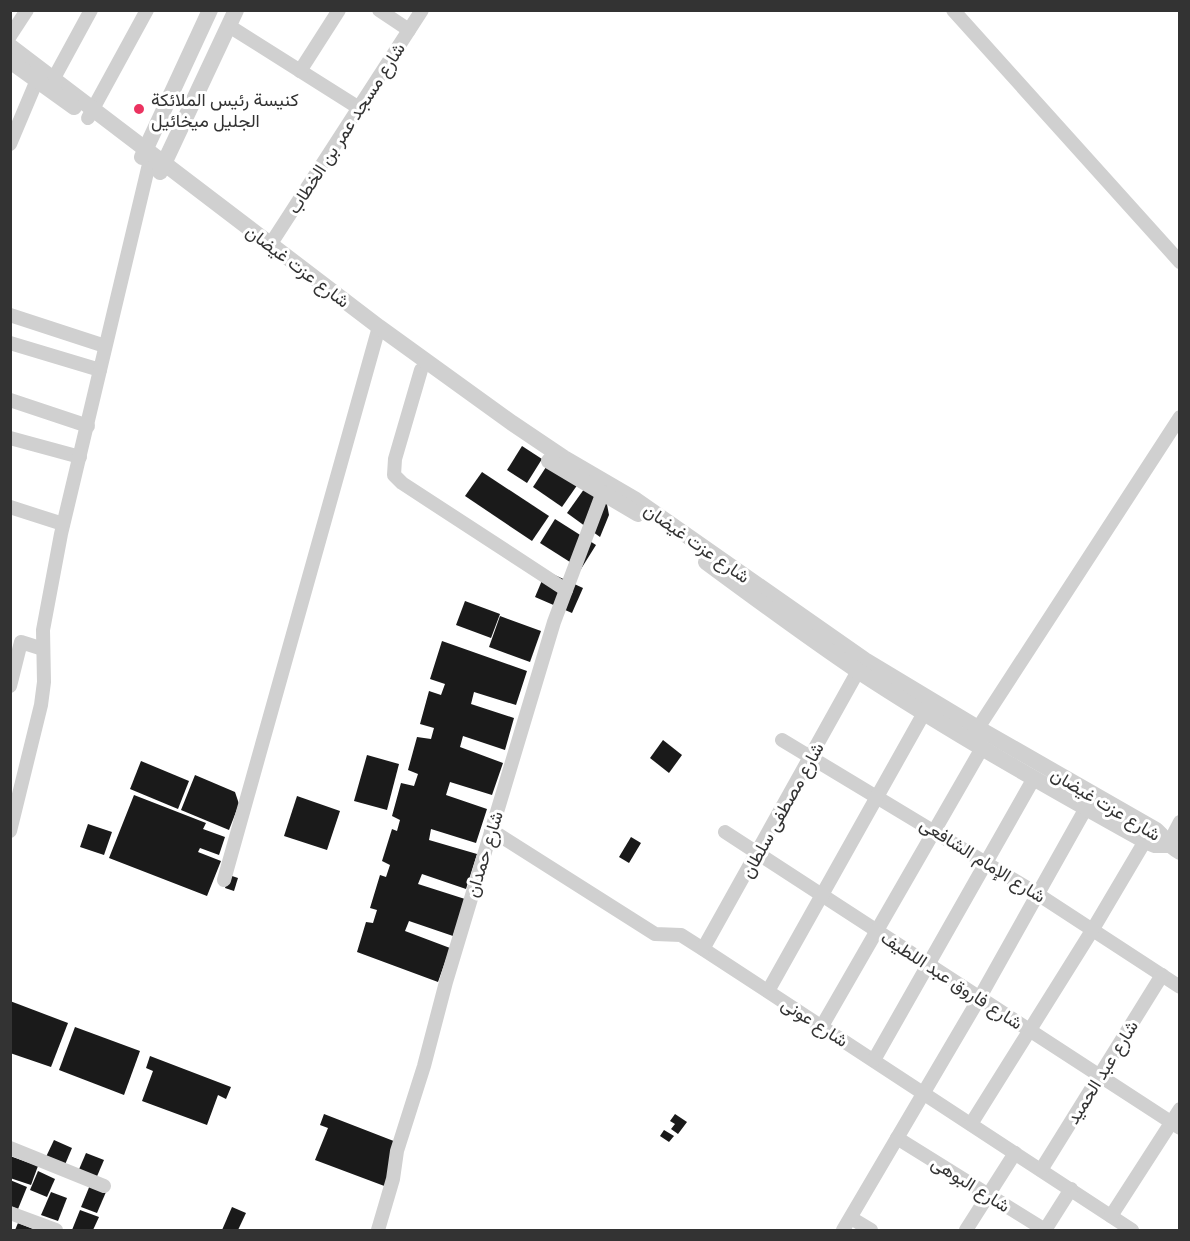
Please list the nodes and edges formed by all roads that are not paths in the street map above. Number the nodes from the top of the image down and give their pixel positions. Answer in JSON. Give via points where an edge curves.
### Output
{"nodes":[{"id":1,"x":27,"y":10,"type":"edge"},
{"id":2,"x":90,"y":10,"type":"edge"},
{"id":3,"x":147,"y":10,"type":"edge"},
{"id":4,"x":210,"y":10,"type":"edge"},
{"id":5,"x":339,"y":10,"type":"edge"},
{"id":6,"x":379,"y":10,"type":"edge"},
{"id":7,"x":422,"y":10,"type":"edge"},
{"id":8,"x":953,"y":10,"type":"edge"},
{"id":9,"x":233,"y":18,"type":"edge"},
{"id":10,"x":410,"y":30,"type":"junction"},
{"id":11,"x":10,"y":36,"type":"edge"},
{"id":12,"x":10,"y":46,"type":"edge"},
{"id":13,"x":10,"y":61,"type":"edge"},
{"id":14,"x":300,"y":71,"type":"junction"},
{"id":15,"x":54,"y":78,"type":"junction"},
{"id":16,"x":37,"y":80,"type":"junction"},
{"id":17,"x":359,"y":108,"type":"junction"},
{"id":18,"x":91,"y":113,"type":"junction"},
{"id":19,"x":10,"y":144,"type":"edge"},
{"id":20,"x":152,"y":162,"type":"junction"},
{"id":21,"x":270,"y":245,"type":"junction"},
{"id":22,"x":1179,"y":262,"type":"edge"},
{"id":23,"x":10,"y":315,"type":"edge"},
{"id":24,"x":378,"y":333,"type":"junction"},
{"id":25,"x":10,"y":343,"type":"edge"},
{"id":26,"x":105,"y":346,"type":"junction"},
{"id":27,"x":100,"y":370,"type":"junction"},
{"id":28,"x":421,"y":370,"type":"junction"},
{"id":29,"x":10,"y":400,"type":"edge"},
{"id":30,"x":1179,"y":417,"type":"edge"},
{"id":31,"x":88,"y":426,"type":"junction"},
{"id":32,"x":10,"y":438,"type":"edge"},
{"id":33,"x":80,"y":457,"type":"junction"},
{"id":34,"x":604,"y":488,"type":"junction"},
{"id":35,"x":10,"y":507,"type":"edge"},
{"id":36,"x":63,"y":524,"type":"junction"},
{"id":37,"x":566,"y":590,"type":"junction"},
{"id":38,"x":16,"y":640,"type":"edge"},
{"id":39,"x":43,"y":649,"type":"junction"},
{"id":40,"x":858,"y":671,"type":"junction"},
{"id":41,"x":10,"y":686,"type":"edge"},
{"id":42,"x":924,"y":713,"type":"junction"},
{"id":43,"x":978,"y":728,"type":"junction"},
{"id":44,"x":782,"y":740,"type":"dead end"},
{"id":45,"x":982,"y":748,"type":"junction"},
{"id":46,"x":811,"y":757,"type":"junction"},
{"id":47,"x":1034,"y":778,"type":"junction"},
{"id":48,"x":878,"y":796,"type":"junction"},
{"id":49,"x":1086,"y":808,"type":"junction"},
{"id":50,"x":1179,"y":822,"type":"edge"},
{"id":51,"x":492,"y":830,"type":"junction"},
{"id":52,"x":10,"y":831,"type":"edge"},
{"id":53,"x":935,"y":831,"type":"junction"},
{"id":54,"x":725,"y":832,"type":"dead end"},
{"id":55,"x":1145,"y":841,"type":"junction"},
{"id":56,"x":1174,"y":849,"type":"edge"},
{"id":57,"x":758,"y":853,"type":"junction"},
{"id":58,"x":987,"y":863,"type":"junction"},
{"id":59,"x":224,"y":880,"type":"dead end"},
{"id":60,"x":1039,"y":895,"type":"junction"},
{"id":61,"x":822,"y":896,"type":"junction"},
{"id":62,"x":1093,"y":929,"type":"junction"},
{"id":63,"x":877,"y":931,"type":"junction"},
{"id":64,"x":703,"y":949,"type":"junction"},
{"id":65,"x":929,"y":964,"type":"junction"},
{"id":66,"x":1162,"y":975,"type":"junction"},
{"id":67,"x":1179,"y":987,"type":"edge"},
{"id":68,"x":768,"y":991,"type":"junction"},
{"id":69,"x":980,"y":997,"type":"junction"},
{"id":70,"x":822,"y":1026,"type":"junction"},
{"id":71,"x":1030,"y":1030,"type":"junction"},
{"id":72,"x":874,"y":1060,"type":"junction"},
{"id":73,"x":1099,"y":1077,"type":"junction"},
{"id":74,"x":923,"y":1093,"type":"junction"},
{"id":75,"x":1179,"y":1109,"type":"edge"},
{"id":76,"x":971,"y":1124,"type":"junction"},
{"id":77,"x":1175,"y":1125,"type":"edge"},
{"id":78,"x":897,"y":1138,"type":"junction"},
{"id":79,"x":10,"y":1148,"type":"edge"},
{"id":80,"x":1016,"y":1153,"type":"junction"},
{"id":81,"x":1041,"y":1170,"type":"junction"},
{"id":82,"x":104,"y":1186,"type":"dead end"},
{"id":83,"x":1071,"y":1189,"type":"junction"},
{"id":84,"x":988,"y":1196,"type":"junction"},
{"id":85,"x":10,"y":1213,"type":"edge"},
{"id":86,"x":1111,"y":1216,"type":"junction"},
{"id":87,"x":851,"y":1218,"type":"junction"},
{"id":88,"x":56,"y":1230,"type":"edge"},
{"id":89,"x":378,"y":1230,"type":"edge"},
{"id":90,"x":843,"y":1230,"type":"edge"},
{"id":91,"x":871,"y":1230,"type":"edge"},
{"id":92,"x":966,"y":1230,"type":"edge"},
{"id":93,"x":1045,"y":1230,"type":"edge"},
{"id":94,"x":1132,"y":1230,"type":"edge"}],
"edges":[{"from":1,"to":11,"type":"street"},
{"from":2,"to":15,"type":"street"},
{"from":3,"to":18,"type":"street"},
{"from":4,"to":20,"type":"street"},
{"from":5,"to":14,"type":"street"},
{"from":6,"to":10,"type":"street"},
{"from":7,"to":10,"type":"street","name":"شارع مسجد عمر بن الخطاب"},
{"from":8,"to":22,"type":"street"},
{"from":9,"to":14,"type":"street"},
{"from":9,"to":20,"type":"street"},
{"from":10,"to":17,"type":"street","name":"شارع مسجد عمر بن الخطاب"},
{"from":12,"to":15,"type":"street","name":"شارع عزت غيضان"},
{"from":13,"to":16,"type":"street","name":"شارع عزت غيضان"},
{"from":14,"to":17,"type":"street"},
{"from":15,"to":18,"type":"street","name":"شارع عزت غيضان"},
{"from":16,"to":18,"type":"street","name":"شارع عزت غيضان"},
{"from":16,"to":19,"type":"street"},
{"from":17,"to":21,"type":"street","name":"شارع مسجد عمر بن الخطاب"},
{"from":18,"to":20,"type":"street","name":"شارع عزت غيضان"},
{"from":20,"to":21,"type":"street","name":"شارع عزت غيضان"},
{"from":20,"to":24,"type":"street","name":"شارع عزت غيضان"},
{"from":20,"to":26,"type":"street"},
{"from":21,"to":24,"type":"street","name":"شارع عزت غيضان"},
{"from":23,"to":26,"type":"street"},
{"from":24,"to":28,"type":"street","name":"شارع عزت غيضان"},
{"from":24,"to":34,"type":"street","name":"شارع عزت غيضان"},
{"from":24,"to":59,"type":"street"},
{"from":25,"to":27,"type":"street"},
{"from":26,"to":27,"type":"street"},
{"from":27,"to":31,"type":"street"},
{"from":28,"to":34,"type":"street","name":"شارع عزت غيضان","via":[[557,467]]},
{"from":28,"to":37,"type":"street","via":[[395,459],[394,475]]},
{"from":29,"to":31,"type":"street"},
{"from":30,"to":43,"type":"street"},
{"from":31,"to":33,"type":"street"},
{"from":32,"to":33,"type":"street"},
{"from":33,"to":36,"type":"street"},
{"from":34,"to":37,"type":"street","name":"شارع حمدان"},
{"from":34,"to":40,"type":"street","name":"شارع عزت غيضان"},
{"from":34,"to":43,"type":"street","name":"شارع عزت غيضان","via":[[664,519],[851,651]]},
{"from":35,"to":36,"type":"street"},
{"from":36,"to":39,"type":"street"},
{"from":37,"to":51,"type":"street","name":"شارع حمدان"},
{"from":38,"to":39,"type":"street"},
{"from":38,"to":41,"type":"street"},
{"from":39,"to":52,"type":"street","via":[[41,705]]},
{"from":40,"to":42,"type":"street","name":"شارع عزت غيضان"},
{"from":40,"to":46,"type":"street","name":"شارع مصطفى سلطان"},
{"from":42,"to":45,"type":"street","name":"شارع عزت غيضان"},
{"from":42,"to":48,"type":"street"},
{"from":43,"to":56,"type":"street","name":"شارع عزت غيضان","via":[[1156,830]]},
{"from":44,"to":46,"type":"street","name":"شارع الإمام الشافعى"},
{"from":45,"to":47,"type":"street","name":"شارع عزت غيضان"},
{"from":45,"to":53,"type":"street"},
{"from":46,"to":48,"type":"street","name":"شارع الإمام الشافعى"},
{"from":46,"to":57,"type":"street","name":"شارع مصطفى سلطان"},
{"from":47,"to":49,"type":"street","name":"شارع عزت غيضان"},
{"from":47,"to":58,"type":"street"},
{"from":48,"to":53,"type":"street","name":"شارع الإمام الشافعى"},
{"from":48,"to":61,"type":"street"},
{"from":49,"to":55,"type":"street","name":"شارع عزت غيضان"},
{"from":49,"to":60,"type":"street"},
{"from":50,"to":56,"type":"street"},
{"from":51,"to":64,"type":"street","name":"شارع عونى","via":[[655,934],[681,935]]},
{"from":51,"to":89,"type":"street","name":"شارع حمدان","via":[[397,1151]]},
{"from":53,"to":58,"type":"street","name":"شارع الإمام الشافعى"},
{"from":53,"to":63,"type":"street"},
{"from":54,"to":57,"type":"street","name":"شارع فاروق عبد اللطيف"},
{"from":55,"to":56,"type":"street","name":"شارع عزت غيضان"},
{"from":55,"to":62,"type":"street"},
{"from":57,"to":61,"type":"street","name":"شارع فاروق عبد اللطيف"},
{"from":57,"to":64,"type":"street","name":"شارع مصطفى سلطان"},
{"from":58,"to":60,"type":"street","name":"شارع الإمام الشافعى"},
{"from":58,"to":65,"type":"street"},
{"from":60,"to":62,"type":"street","name":"شارع الإمام الشافعى"},
{"from":60,"to":69,"type":"street"},
{"from":61,"to":63,"type":"street","name":"شارع فاروق عبد اللطيف"},
{"from":61,"to":68,"type":"street"},
{"from":62,"to":66,"type":"street","name":"شارع الإمام الشافعى"},
{"from":62,"to":71,"type":"street"},
{"from":63,"to":65,"type":"street","name":"شارع فاروق عبد اللطيف"},
{"from":63,"to":70,"type":"street"},
{"from":64,"to":68,"type":"street","name":"شارع عونى"},
{"from":65,"to":69,"type":"street","name":"شارع فاروق عبد اللطيف"},
{"from":65,"to":72,"type":"street"},
{"from":66,"to":67,"type":"street","name":"شارع الإمام الشافعى"},
{"from":66,"to":73,"type":"street","name":"شارع عبد الحميد"},
{"from":68,"to":70,"type":"street","name":"شارع عونى"},
{"from":69,"to":71,"type":"street","name":"شارع فاروق عبد اللطيف"},
{"from":69,"to":74,"type":"street"},
{"from":70,"to":72,"type":"street","name":"شارع عونى"},
{"from":71,"to":73,"type":"street","name":"شارع فاروق عبد اللطيف"},
{"from":71,"to":76,"type":"street"},
{"from":72,"to":74,"type":"street","name":"شارع عونى"},
{"from":73,"to":77,"type":"street","name":"شارع فاروق عبد اللطيف"},
{"from":73,"to":81,"type":"street","name":"شارع عبد الحميد"},
{"from":74,"to":76,"type":"street","name":"شارع عونى"},
{"from":74,"to":78,"type":"street"},
{"from":75,"to":77,"type":"street"},
{"from":76,"to":80,"type":"street","name":"شارع عونى"},
{"from":77,"to":86,"type":"street"},
{"from":78,"to":84,"type":"street","name":"شارع البوهى"},
{"from":78,"to":87,"type":"street"},
{"from":79,"to":82,"type":"street"},
{"from":80,"to":81,"type":"street","name":"شارع عونى"},
{"from":80,"to":84,"type":"street"},
{"from":81,"to":83,"type":"street","name":"شارع عونى"},
{"from":83,"to":86,"type":"street","name":"شارع عونى"},
{"from":83,"to":93,"type":"street"},
{"from":84,"to":92,"type":"street"},
{"from":84,"to":93,"type":"street","name":"شارع البوهى"},
{"from":85,"to":88,"type":"street"},
{"from":86,"to":94,"type":"street","name":"شارع عونى"},
{"from":87,"to":90,"type":"street"},
{"from":87,"to":91,"type":"street"}]}
